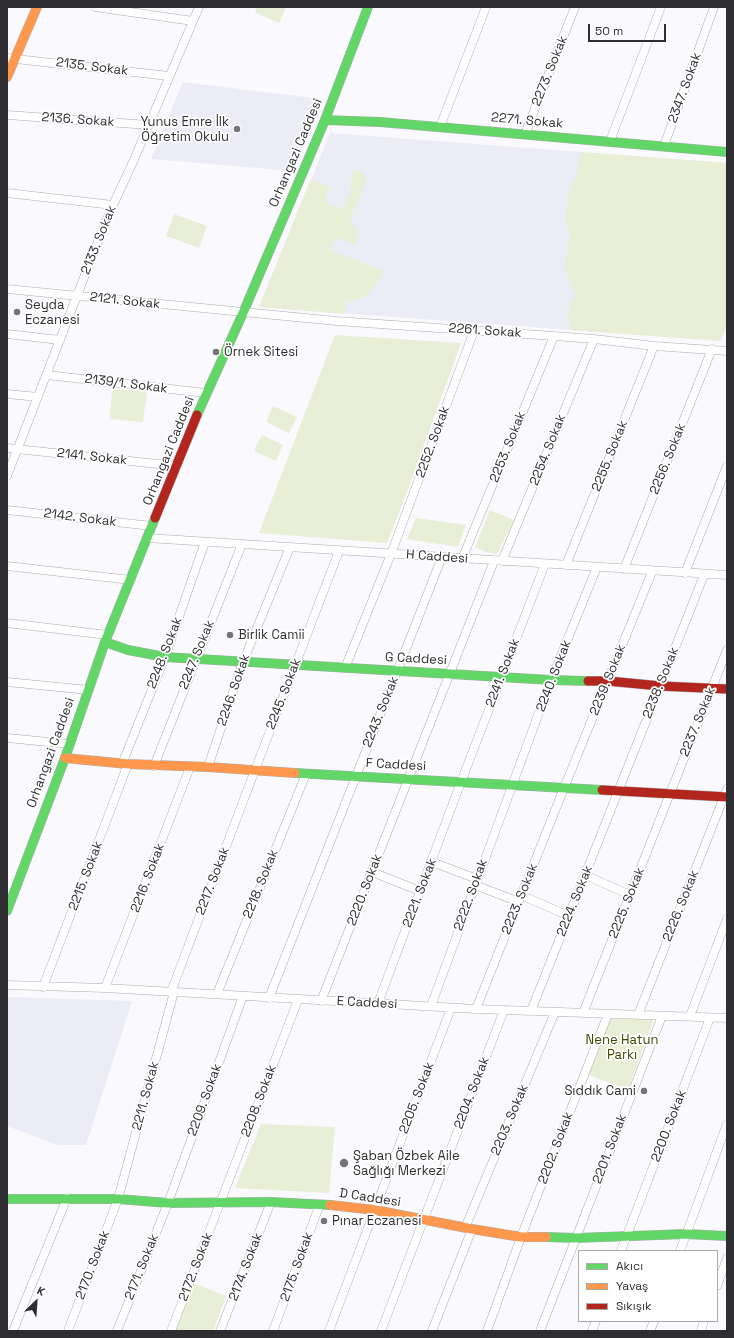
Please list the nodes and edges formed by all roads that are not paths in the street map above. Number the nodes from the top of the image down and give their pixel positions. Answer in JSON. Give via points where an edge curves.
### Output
{"nodes":[{"id":1,"x":37,"y":7,"type":"edge"},
{"id":2,"x":95,"y":7,"type":"edge"},
{"id":3,"x":198,"y":7,"type":"edge"},
{"id":4,"x":368,"y":7,"type":"edge"},
{"id":5,"x":486,"y":7,"type":"edge"},
{"id":6,"x":575,"y":7,"type":"edge"},
{"id":7,"x":661,"y":7,"type":"edge"},
{"id":8,"x":714,"y":7,"type":"edge"},
{"id":9,"x":193,"y":21,"type":"junction"},
{"id":10,"x":11,"y":58,"type":"edge"},
{"id":11,"x":169,"y":76,"type":"junction"},
{"id":12,"x":7,"y":77,"type":"edge"},
{"id":13,"x":7,"y":115,"type":"edge"},
{"id":14,"x":325,"y":120,"type":"junction"},
{"id":15,"x":149,"y":125,"type":"junction"},
{"id":16,"x":440,"y":127,"type":"junction"},
{"id":17,"x":525,"y":134,"type":"junction"},
{"id":18,"x":610,"y":141,"type":"junction"},
{"id":19,"x":664,"y":146,"type":"junction"},
{"id":20,"x":727,"y":152,"type":"edge"},
{"id":21,"x":7,"y":193,"type":"edge"},
{"id":22,"x":113,"y":205,"type":"junction"},
{"id":23,"x":7,"y":289,"type":"edge"},
{"id":24,"x":77,"y":296,"type":"junction"},
{"id":25,"x":243,"y":313,"type":"junction"},
{"id":26,"x":474,"y":331,"type":"junction"},
{"id":27,"x":7,"y":334,"type":"edge"},
{"id":28,"x":554,"y":336,"type":"junction"},
{"id":29,"x":594,"y":339,"type":"junction"},
{"id":30,"x":60,"y":340,"type":"junction"},
{"id":31,"x":654,"y":346,"type":"junction"},
{"id":32,"x":712,"y":350,"type":"junction"},
{"id":33,"x":727,"y":351,"type":"edge"},
{"id":34,"x":47,"y":375,"type":"junction"},
{"id":35,"x":206,"y":393,"type":"junction"},
{"id":36,"x":7,"y":394,"type":"edge"},
{"id":37,"x":38,"y":397,"type":"junction"},
{"id":38,"x":7,"y":448,"type":"edge"},
{"id":39,"x":17,"y":449,"type":"junction"},
{"id":40,"x":177,"y":466,"type":"junction"},
{"id":41,"x":727,"y":466,"type":"edge"},
{"id":42,"x":7,"y":476,"type":"edge"},
{"id":43,"x":7,"y":510,"type":"edge"},
{"id":44,"x":152,"y":526,"type":"junction"},
{"id":45,"x":148,"y":538,"type":"junction"},
{"id":46,"x":205,"y":542,"type":"junction"},
{"id":47,"x":242,"y":544,"type":"junction"},
{"id":48,"x":290,"y":547,"type":"junction"},
{"id":49,"x":339,"y":550,"type":"junction"},
{"id":50,"x":391,"y":554,"type":"junction"},
{"id":51,"x":442,"y":557,"type":"junction"},
{"id":52,"x":462,"y":559,"type":"junction"},
{"id":53,"x":498,"y":561,"type":"junction"},
{"id":54,"x":545,"y":564,"type":"junction"},
{"id":55,"x":7,"y":566,"type":"edge"},
{"id":56,"x":566,"y":566,"type":"junction"},
{"id":57,"x":597,"y":568,"type":"junction"},
{"id":58,"x":624,"y":569,"type":"junction"},
{"id":59,"x":652,"y":572,"type":"junction"},
{"id":60,"x":685,"y":573,"type":"junction"},
{"id":61,"x":704,"y":575,"type":"junction"},
{"id":62,"x":727,"y":575,"type":"edge"},
{"id":63,"x":131,"y":580,"type":"junction"},
{"id":64,"x":7,"y":623,"type":"edge"},
{"id":65,"x":107,"y":638,"type":"junction"},
{"id":66,"x":727,"y":650,"type":"edge"},
{"id":67,"x":165,"y":657,"type":"junction"},
{"id":68,"x":196,"y":659,"type":"junction"},
{"id":69,"x":243,"y":662,"type":"junction"},
{"id":70,"x":295,"y":665,"type":"junction"},
{"id":71,"x":345,"y":668,"type":"junction"},
{"id":72,"x":397,"y":671,"type":"junction"},
{"id":73,"x":450,"y":674,"type":"junction"},
{"id":74,"x":502,"y":677,"type":"junction"},
{"id":75,"x":551,"y":680,"type":"junction"},
{"id":76,"x":608,"y":681,"type":"junction"},
{"id":77,"x":7,"y":682,"type":"edge"},
{"id":78,"x":660,"y":686,"type":"junction"},
{"id":79,"x":712,"y":688,"type":"junction"},
{"id":80,"x":727,"y":689,"type":"edge"},
{"id":81,"x":89,"y":690,"type":"junction"},
{"id":82,"x":7,"y":738,"type":"edge"},
{"id":83,"x":70,"y":744,"type":"junction"},
{"id":84,"x":65,"y":758,"type":"junction"},
{"id":85,"x":125,"y":764,"type":"junction"},
{"id":86,"x":154,"y":766,"type":"junction"},
{"id":87,"x":190,"y":767,"type":"junction"},
{"id":88,"x":208,"y":767,"type":"junction"},
{"id":89,"x":254,"y":770,"type":"junction"},
{"id":90,"x":306,"y":774,"type":"junction"},
{"id":91,"x":356,"y":776,"type":"junction"},
{"id":92,"x":408,"y":779,"type":"junction"},
{"id":93,"x":461,"y":782,"type":"junction"},
{"id":94,"x":513,"y":785,"type":"junction"},
{"id":95,"x":564,"y":788,"type":"junction"},
{"id":96,"x":618,"y":791,"type":"junction"},
{"id":97,"x":670,"y":794,"type":"junction"},
{"id":98,"x":726,"y":794,"type":"edge"},
{"id":99,"x":432,"y":862,"type":"junction"},
{"id":100,"x":372,"y":872,"type":"junction"},
{"id":101,"x":585,"y":875,"type":"junction"},
{"id":102,"x":476,"y":882,"type":"junction"},
{"id":103,"x":11,"y":888,"type":"edge"},
{"id":104,"x":420,"y":891,"type":"junction"},
{"id":105,"x":630,"y":895,"type":"junction"},
{"id":106,"x":520,"y":899,"type":"junction"},
{"id":107,"x":7,"y":911,"type":"edge"},
{"id":108,"x":569,"y":916,"type":"junction"},
{"id":109,"x":727,"y":919,"type":"edge"},
{"id":110,"x":7,"y":985,"type":"edge"},
{"id":111,"x":43,"y":987,"type":"junction"},
{"id":112,"x":106,"y":988,"type":"junction"},
{"id":113,"x":172,"y":992,"type":"junction"},
{"id":114,"x":217,"y":994,"type":"junction"},
{"id":115,"x":243,"y":996,"type":"junction"},
{"id":116,"x":269,"y":998,"type":"junction"},
{"id":117,"x":298,"y":1000,"type":"junction"},
{"id":118,"x":321,"y":1001,"type":"junction"},
{"id":119,"x":378,"y":1003,"type":"junction"},
{"id":120,"x":431,"y":1006,"type":"junction"},
{"id":121,"x":452,"y":1008,"type":"junction"},
{"id":122,"x":476,"y":1009,"type":"junction"},
{"id":123,"x":504,"y":1010,"type":"junction"},
{"id":124,"x":531,"y":1011,"type":"junction"},
{"id":125,"x":555,"y":1012,"type":"junction"},
{"id":126,"x":584,"y":1013,"type":"junction"},
{"id":127,"x":608,"y":1014,"type":"junction"},
{"id":128,"x":638,"y":1015,"type":"junction"},
{"id":129,"x":662,"y":1016,"type":"junction"},
{"id":130,"x":690,"y":1016,"type":"junction"},
{"id":131,"x":710,"y":1018,"type":"junction"},
{"id":132,"x":727,"y":1018,"type":"edge"},
{"id":133,"x":727,"y":1124,"type":"edge"},
{"id":134,"x":67,"y":1198,"type":"junction"},
{"id":135,"x":7,"y":1199,"type":"edge"},
{"id":136,"x":118,"y":1199,"type":"junction"},
{"id":137,"x":221,"y":1202,"type":"junction"},
{"id":138,"x":271,"y":1202,"type":"junction"},
{"id":139,"x":168,"y":1203,"type":"junction"},
{"id":140,"x":320,"y":1204,"type":"junction"},
{"id":141,"x":374,"y":1210,"type":"junction"},
{"id":142,"x":423,"y":1220,"type":"junction"},
{"id":143,"x":468,"y":1228,"type":"junction"},
{"id":144,"x":686,"y":1234,"type":"junction"},
{"id":145,"x":627,"y":1235,"type":"junction"},
{"id":146,"x":727,"y":1236,"type":"edge"},
{"id":147,"x":521,"y":1237,"type":"junction"},
{"id":148,"x":576,"y":1238,"type":"junction"},
{"id":149,"x":621,"y":1250,"type":"edge"},
{"id":150,"x":680,"y":1250,"type":"edge"},
{"id":151,"x":727,"y":1258,"type":"edge"},
{"id":152,"x":718,"y":1283,"type":"edge"},
{"id":153,"x":13,"y":1331,"type":"edge"},
{"id":154,"x":68,"y":1331,"type":"edge"},
{"id":155,"x":117,"y":1331,"type":"edge"},
{"id":156,"x":171,"y":1331,"type":"edge"},
{"id":157,"x":220,"y":1331,"type":"edge"},
{"id":158,"x":273,"y":1331,"type":"edge"},
{"id":159,"x":329,"y":1331,"type":"edge"},
{"id":160,"x":381,"y":1331,"type":"edge"},
{"id":161,"x":432,"y":1331,"type":"edge"},
{"id":162,"x":487,"y":1331,"type":"edge"},
{"id":163,"x":540,"y":1331,"type":"edge"}],
"edges":[{"from":1,"to":10,"type":"street"},
{"from":2,"to":9,"type":"street"},
{"from":3,"to":9,"type":"street","name":"2133. Sokak"},
{"from":4,"to":14,"type":"street","name":"Orhangazi Caddesi"},
{"from":5,"to":16,"type":"street"},
{"from":6,"to":17,"type":"street","name":"2273. Sokak"},
{"from":7,"to":18,"type":"street"},
{"from":8,"to":19,"type":"street","name":"2347. Sokak"},
{"from":9,"to":11,"type":"street","name":"2133. Sokak"},
{"from":10,"to":11,"type":"street","name":"2135. Sokak"},
{"from":10,"to":12,"type":"street"},
{"from":11,"to":15,"type":"street","name":"2133. Sokak"},
{"from":13,"to":15,"type":"street","name":"2136. Sokak"},
{"from":14,"to":16,"type":"street","name":"2271. Sokak"},
{"from":14,"to":25,"type":"street","name":"Orhangazi Caddesi"},
{"from":15,"to":22,"type":"street","name":"2133. Sokak"},
{"from":16,"to":17,"type":"street","name":"2271. Sokak"},
{"from":17,"to":18,"type":"street","name":"2271. Sokak"},
{"from":18,"to":19,"type":"street","name":"2271. Sokak"},
{"from":19,"to":20,"type":"street","name":"2271. Sokak"},
{"from":21,"to":22,"type":"street"},
{"from":22,"to":24,"type":"street","name":"2133. Sokak"},
{"from":23,"to":24,"type":"street","name":"2121. Sokak"},
{"from":24,"to":25,"type":"street","name":"2121. Sokak"},
{"from":24,"to":30,"type":"street","name":"2133. Sokak"},
{"from":25,"to":26,"type":"street","name":"2261. Sokak"},
{"from":25,"to":35,"type":"street","name":"Orhangazi Caddesi"},
{"from":26,"to":28,"type":"street","name":"2261. Sokak"},
{"from":26,"to":50,"type":"street","name":"2252. Sokak"},
{"from":27,"to":30,"type":"street"},
{"from":28,"to":29,"type":"street","name":"2261. Sokak"},
{"from":28,"to":52,"type":"street","name":"2253. Sokak"},
{"from":29,"to":31,"type":"street","name":"2261. Sokak"},
{"from":29,"to":53,"type":"street","name":"2254. Sokak"},
{"from":30,"to":34,"type":"street","name":"2133. Sokak"},
{"from":31,"to":32,"type":"street","name":"2261. Sokak"},
{"from":31,"to":56,"type":"street","name":"2255. Sokak"},
{"from":32,"to":33,"type":"street","name":"2261. Sokak"},
{"from":32,"to":58,"type":"street","name":"2256. Sokak"},
{"from":34,"to":35,"type":"street","name":"2139/1. Sokak"},
{"from":34,"to":37,"type":"street","name":"2133. Sokak"},
{"from":35,"to":40,"type":"street","name":"Orhangazi Caddesi"},
{"from":36,"to":37,"type":"street"},
{"from":37,"to":39,"type":"street","name":"2133. Sokak"},
{"from":38,"to":39,"type":"street","name":"2141. Sokak"},
{"from":39,"to":40,"type":"street","name":"2141. Sokak"},
{"from":39,"to":42,"type":"street","name":"2133. Sokak"},
{"from":40,"to":44,"type":"street","name":"Orhangazi Caddesi"},
{"from":41,"to":60,"type":"street"},
{"from":43,"to":44,"type":"street","name":"2142. Sokak"},
{"from":44,"to":45,"type":"street","name":"Orhangazi Caddesi"},
{"from":45,"to":46,"type":"street","name":"H Caddesi"},
{"from":45,"to":63,"type":"street","name":"Orhangazi Caddesi"},
{"from":46,"to":47,"type":"street","name":"H Caddesi"},
{"from":46,"to":67,"type":"street","name":"2248. Sokak"},
{"from":47,"to":48,"type":"street","name":"H Caddesi"},
{"from":47,"to":68,"type":"street","name":"2247. Sokak"},
{"from":48,"to":49,"type":"street","name":"H Caddesi"},
{"from":48,"to":69,"type":"street","name":"2246. Sokak"},
{"from":49,"to":50,"type":"street","name":"H Caddesi"},
{"from":49,"to":70,"type":"street","name":"2245. Sokak"},
{"from":50,"to":51,"type":"street","name":"H Caddesi"},
{"from":50,"to":71,"type":"street","name":"2252. Sokak"},
{"from":51,"to":52,"type":"street","name":"H Caddesi"},
{"from":51,"to":72,"type":"street","name":"2243. Sokak"},
{"from":52,"to":53,"type":"street","name":"H Caddesi"},
{"from":53,"to":54,"type":"street","name":"H Caddesi"},
{"from":53,"to":73,"type":"street","name":"2254. Sokak"},
{"from":54,"to":56,"type":"street","name":"H Caddesi"},
{"from":54,"to":74,"type":"street","name":"2241. Sokak"},
{"from":55,"to":63,"type":"street"},
{"from":56,"to":57,"type":"street","name":"H Caddesi"},
{"from":57,"to":58,"type":"street","name":"H Caddesi"},
{"from":57,"to":75,"type":"street","name":"2240. Sokak"},
{"from":58,"to":59,"type":"street","name":"H Caddesi"},
{"from":59,"to":60,"type":"street","name":"H Caddesi"},
{"from":59,"to":76,"type":"street","name":"2239. Sokak"},
{"from":60,"to":61,"type":"street","name":"H Caddesi"},
{"from":61,"to":62,"type":"street","name":"H Caddesi"},
{"from":61,"to":78,"type":"street","name":"2238. Sokak"},
{"from":63,"to":65,"type":"street","name":"Orhangazi Caddesi"},
{"from":64,"to":65,"type":"street"},
{"from":65,"to":67,"type":"street","name":"G Caddesi","via":[[128,650]]},
{"from":65,"to":81,"type":"street","name":"Orhangazi Caddesi"},
{"from":66,"to":79,"type":"street","name":"2237. Sokak"},
{"from":67,"to":68,"type":"street","name":"G Caddesi"},
{"from":67,"to":85,"type":"street","name":"2248. Sokak"},
{"from":68,"to":69,"type":"street","name":"G Caddesi"},
{"from":68,"to":86,"type":"street","name":"2247. Sokak"},
{"from":69,"to":70,"type":"street","name":"G Caddesi"},
{"from":69,"to":88,"type":"street","name":"2246. Sokak"},
{"from":70,"to":71,"type":"street","name":"G Caddesi"},
{"from":70,"to":89,"type":"street","name":"2245. Sokak"},
{"from":71,"to":72,"type":"street","name":"G Caddesi"},
{"from":72,"to":73,"type":"street","name":"G Caddesi"},
{"from":72,"to":91,"type":"street","name":"2243. Sokak"},
{"from":73,"to":74,"type":"street","name":"G Caddesi"},
{"from":73,"to":92,"type":"street"},
{"from":74,"to":75,"type":"street","name":"G Caddesi"},
{"from":74,"to":93,"type":"street","name":"2241. Sokak"},
{"from":75,"to":76,"type":"street","name":"G Caddesi"},
{"from":75,"to":94,"type":"street","name":"2240. Sokak"},
{"from":76,"to":78,"type":"street","name":"G Caddesi"},
{"from":76,"to":95,"type":"street","name":"2239. Sokak"},
{"from":77,"to":81,"type":"street"},
{"from":78,"to":79,"type":"street","name":"G Caddesi"},
{"from":78,"to":96,"type":"street","name":"2238. Sokak"},
{"from":79,"to":80,"type":"street","name":"G Caddesi"},
{"from":79,"to":97,"type":"street","name":"2237. Sokak"},
{"from":81,"to":83,"type":"street","name":"Orhangazi Caddesi"},
{"from":82,"to":83,"type":"street"},
{"from":83,"to":84,"type":"street","name":"Orhangazi Caddesi"},
{"from":84,"to":85,"type":"street","name":"F Caddesi"},
{"from":84,"to":103,"type":"street","name":"Orhangazi Caddesi"},
{"from":85,"to":86,"type":"street","name":"F Caddesi"},
{"from":85,"to":111,"type":"street","name":"2215. Sokak"},
{"from":86,"to":87,"type":"street","name":"F Caddesi"},
{"from":87,"to":88,"type":"street","name":"F Caddesi"},
{"from":87,"to":112,"type":"street","name":"2216. Sokak"},
{"from":88,"to":89,"type":"street","name":"F Caddesi"},
{"from":89,"to":90,"type":"street","name":"F Caddesi"},
{"from":89,"to":113,"type":"street","name":"2217. Sokak"},
{"from":90,"to":91,"type":"street","name":"F Caddesi"},
{"from":90,"to":114,"type":"street","name":"2218. Sokak"},
{"from":91,"to":92,"type":"street","name":"F Caddesi"},
{"from":91,"to":116,"type":"street"},
{"from":92,"to":93,"type":"street","name":"F Caddesi"},
{"from":92,"to":100,"type":"street","name":"2220. Sokak"},
{"from":93,"to":94,"type":"street","name":"F Caddesi"},
{"from":93,"to":99,"type":"street","name":"2221. Sokak"},
{"from":94,"to":95,"type":"street","name":"F Caddesi"},
{"from":94,"to":102,"type":"street","name":"2222. Sokak"},
{"from":95,"to":96,"type":"street","name":"F Caddesi"},
{"from":95,"to":106,"type":"street","name":"2223. Sokak"},
{"from":96,"to":97,"type":"street","name":"F Caddesi"},
{"from":96,"to":101,"type":"street","name":"2224. Sokak"},
{"from":97,"to":98,"type":"street","name":"F Caddesi"},
{"from":97,"to":105,"type":"street","name":"2225. Sokak"},
{"from":98,"to":128,"type":"street","name":"2226. Sokak"},
{"from":99,"to":102,"type":"street"},
{"from":99,"to":104,"type":"street","name":"2221. Sokak"},
{"from":100,"to":104,"type":"street"},
{"from":100,"to":118,"type":"street","name":"2220. Sokak"},
{"from":101,"to":105,"type":"street"},
{"from":101,"to":108,"type":"street","name":"2224. Sokak"},
{"from":102,"to":106,"type":"street"},
{"from":102,"to":120,"type":"street","name":"2222. Sokak"},
{"from":103,"to":107,"type":"street","name":"Orhangazi Caddesi"},
{"from":104,"to":119,"type":"street","name":"2221. Sokak"},
{"from":105,"to":126,"type":"street","name":"2225. Sokak"},
{"from":106,"to":108,"type":"street"},
{"from":106,"to":122,"type":"street","name":"2223. Sokak"},
{"from":108,"to":124,"type":"street","name":"2224. Sokak"},
{"from":109,"to":130,"type":"street"},
{"from":110,"to":111,"type":"street","name":"E Caddesi"},
{"from":111,"to":112,"type":"street","name":"E Caddesi"},
{"from":112,"to":113,"type":"street","name":"E Caddesi"},
{"from":113,"to":114,"type":"street","name":"E Caddesi"},
{"from":113,"to":136,"type":"street","name":"2211. Sokak"},
{"from":114,"to":115,"type":"street","name":"E Caddesi"},
{"from":115,"to":116,"type":"street","name":"E Caddesi"},
{"from":115,"to":139,"type":"street","name":"2209. Sokak"},
{"from":116,"to":117,"type":"street","name":"E Caddesi"},
{"from":117,"to":118,"type":"street","name":"E Caddesi"},
{"from":117,"to":137,"type":"street","name":"2208. Sokak"},
{"from":118,"to":119,"type":"street","name":"E Caddesi"},
{"from":119,"to":120,"type":"street","name":"E Caddesi"},
{"from":120,"to":121,"type":"street","name":"E Caddesi"},
{"from":121,"to":122,"type":"street","name":"E Caddesi"},
{"from":121,"to":141,"type":"street","name":"2205. Sokak"},
{"from":122,"to":123,"type":"street","name":"E Caddesi"},
{"from":123,"to":124,"type":"street","name":"E Caddesi"},
{"from":123,"to":142,"type":"street","name":"2204. Sokak"},
{"from":124,"to":125,"type":"street","name":"E Caddesi"},
{"from":125,"to":126,"type":"street","name":"E Caddesi"},
{"from":125,"to":143,"type":"street","name":"2203. Sokak"},
{"from":126,"to":127,"type":"street","name":"E Caddesi"},
{"from":127,"to":128,"type":"street","name":"E Caddesi"},
{"from":127,"to":147,"type":"street","name":"2202. Sokak"},
{"from":128,"to":129,"type":"street","name":"E Caddesi"},
{"from":129,"to":130,"type":"street","name":"E Caddesi"},
{"from":129,"to":148,"type":"street","name":"2201. Sokak"},
{"from":130,"to":131,"type":"street","name":"E Caddesi"},
{"from":131,"to":132,"type":"street","name":"E Caddesi"},
{"from":131,"to":145,"type":"street","name":"2200. Sokak"},
{"from":133,"to":144,"type":"street"},
{"from":134,"to":135,"type":"street","name":"D Caddesi"},
{"from":134,"to":136,"type":"street","name":"D Caddesi"},
{"from":134,"to":153,"type":"street"},
{"from":136,"to":139,"type":"street","name":"D Caddesi"},
{"from":136,"to":154,"type":"street","name":"2170. Sokak"},
{"from":137,"to":138,"type":"street","name":"D Caddesi"},
{"from":137,"to":139,"type":"street","name":"D Caddesi"},
{"from":137,"to":156,"type":"street","name":"2172. Sokak"},
{"from":138,"to":140,"type":"street","name":"D Caddesi"},
{"from":138,"to":157,"type":"street","name":"2174. Sokak"},
{"from":139,"to":155,"type":"street","name":"2171. Sokak"},
{"from":140,"to":141,"type":"street","name":"D Caddesi"},
{"from":140,"to":158,"type":"street","name":"2175. Sokak"},
{"from":141,"to":142,"type":"street","name":"D Caddesi"},
{"from":141,"to":159,"type":"street","name":"2205. Sokak"},
{"from":142,"to":143,"type":"street","name":"D Caddesi"},
{"from":142,"to":160,"type":"street","name":"2204. Sokak"},
{"from":143,"to":147,"type":"street","name":"D Caddesi"},
{"from":143,"to":161,"type":"street","name":"2203. Sokak"},
{"from":144,"to":145,"type":"street","name":"D Caddesi"},
{"from":144,"to":146,"type":"street","name":"D Caddesi"},
{"from":144,"to":150,"type":"street"},
{"from":145,"to":148,"type":"street","name":"D Caddesi"},
{"from":145,"to":149,"type":"street","name":"2200. Sokak"},
{"from":147,"to":148,"type":"street","name":"D Caddesi"},
{"from":147,"to":162,"type":"street","name":"2202. Sokak"},
{"from":148,"to":163,"type":"street","name":"2201. Sokak"},
{"from":151,"to":152,"type":"street"}]}
